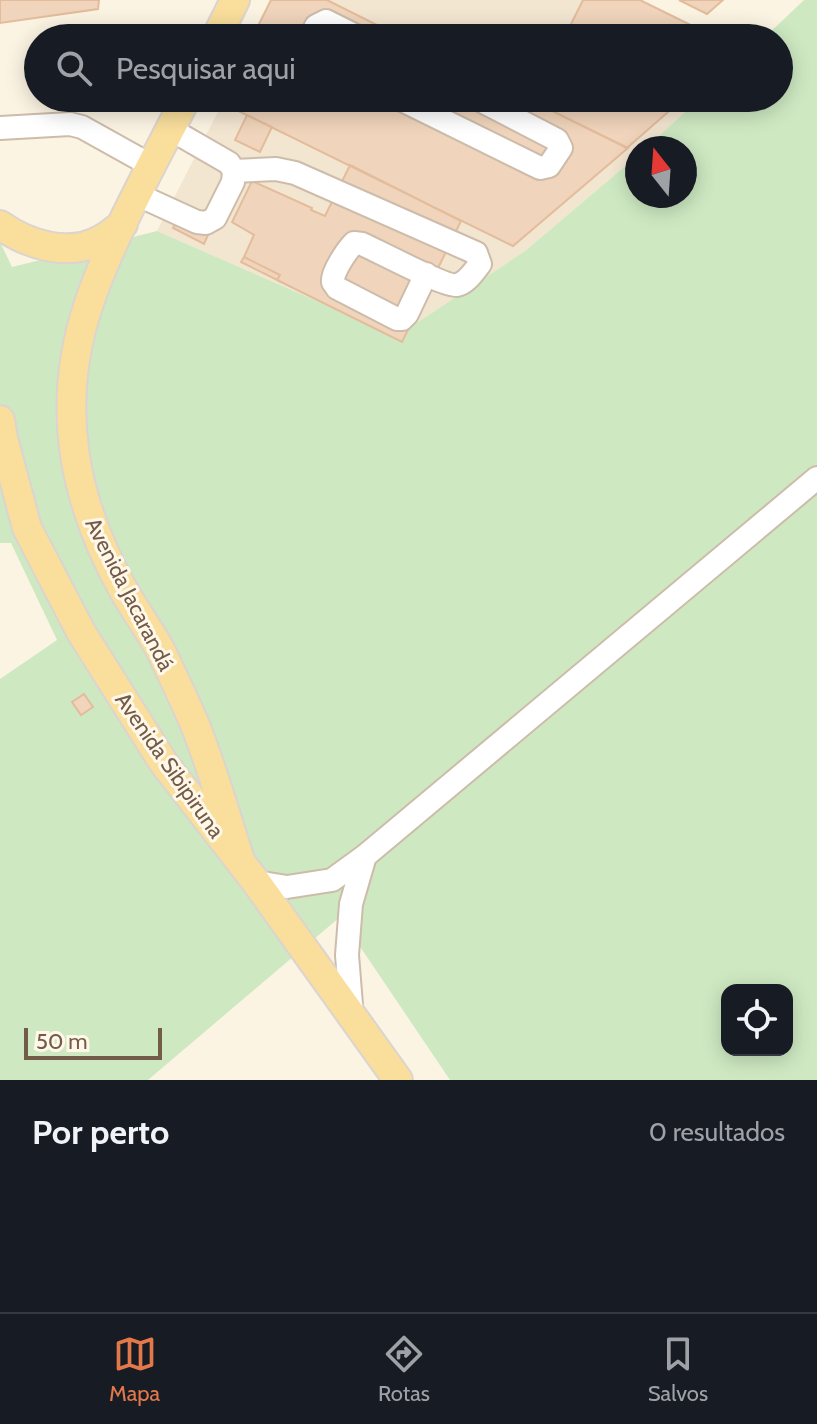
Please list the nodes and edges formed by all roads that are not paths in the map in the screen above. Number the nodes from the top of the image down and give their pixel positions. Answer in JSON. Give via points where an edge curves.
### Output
{"nodes":[{"id":1,"x":235,"y":0,"type":"edge"},
{"id":2,"x":227,"y":24,"type":"edge"},
{"id":3,"x":179,"y":112,"type":"edge"},
{"id":4,"x":426,"y":112,"type":"edge"},
{"id":5,"x":503,"y":112,"type":"edge"},
{"id":6,"x":0,"y":128,"type":"edge"},
{"id":7,"x":170,"y":129,"type":"junction"},
{"id":8,"x":152,"y":166,"type":"junction"},
{"id":9,"x":234,"y":171,"type":"junction"},
{"id":10,"x":138,"y":195,"type":"junction"},
{"id":11,"x":123,"y":224,"type":"junction"},
{"id":12,"x":0,"y":225,"type":"edge"},
{"id":13,"x":426,"y":274,"type":"dead end"},
{"id":14,"x":0,"y":420,"type":"edge"},
{"id":15,"x":817,"y":478,"type":"edge"},
{"id":16,"x":365,"y":856,"type":"junction"},
{"id":17,"x":249,"y":872,"type":"junction"},
{"id":18,"x":353,"y":1019,"type":"junction"},
{"id":19,"x":398,"y":1080,"type":"edge"}],
"edges":[{"from":1,"to":2,"type":"main road"},
{"from":3,"to":7,"type":"main road","name":"Avenida Jacarandá"},
{"from":4,"to":5,"type":"street","via":[[540,168],[549,166],[561,148],[557,140]]},
{"from":6,"to":8,"type":"street","via":[[70,124]]},
{"from":7,"to":8,"type":"main road","name":"Avenida Jacarandá"},
{"from":7,"to":9,"type":"street"},
{"from":8,"to":10,"type":"main road","name":"Avenida Jacarandá"},
{"from":9,"to":10,"type":"street","via":[[215,218],[206,223]]},
{"from":9,"to":13,"type":"street","via":[[295,173],[476,253],[480,264],[464,283],[454,286]]},
{"from":10,"to":11,"type":"main road","name":"Avenida Jacarandá"},
{"from":11,"to":12,"type":"main road","via":[[101,240],[68,248],[29,242]]},
{"from":11,"to":17,"type":"main road","name":"Avenida Jacarandá","via":[[88,308],[77,352],[71,405],[80,488],[95,534],[195,724]]},
{"from":14,"to":17,"type":"main road","name":"Avenida Sibipiruna","via":[[27,528],[81,632],[163,762]]},
{"from":15,"to":16,"type":"street"},
{"from":16,"to":17,"type":"street","via":[[332,880],[287,887]]},
{"from":16,"to":18,"type":"street","via":[[351,904],[347,955]]},
{"from":17,"to":18,"type":"main road","name":"Avenida Sibipiruna"},
{"from":18,"to":19,"type":"main road","name":"Avenida Sibipiruna"}]}
